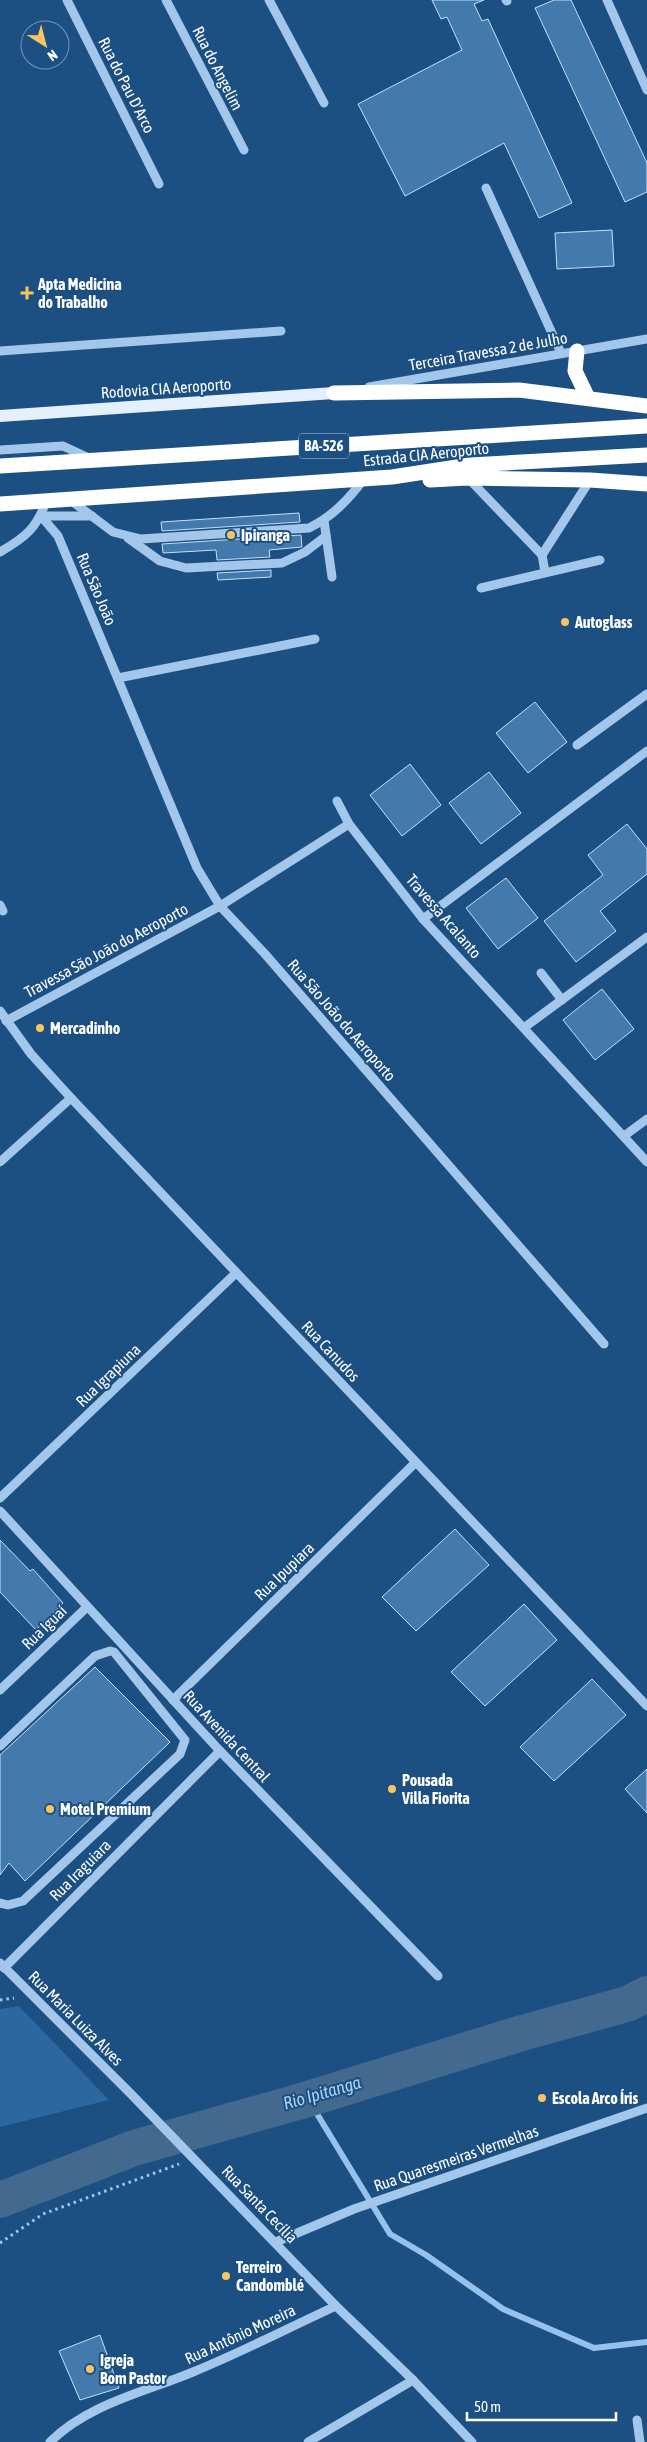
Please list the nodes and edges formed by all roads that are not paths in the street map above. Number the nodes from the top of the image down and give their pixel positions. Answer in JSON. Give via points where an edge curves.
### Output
{"nodes":[{"id":1,"x":67,"y":0,"type":"edge"},
{"id":2,"x":166,"y":0,"type":"edge"},
{"id":3,"x":269,"y":0,"type":"edge"},
{"id":4,"x":607,"y":0,"type":"edge"},
{"id":5,"x":647,"y":90,"type":"edge"},
{"id":6,"x":324,"y":104,"type":"dead end"},
{"id":7,"x":244,"y":150,"type":"dead end"},
{"id":8,"x":159,"y":184,"type":"dead end"},
{"id":9,"x":486,"y":188,"type":"dead end"},
{"id":10,"x":281,"y":331,"type":"dead end"},
{"id":11,"x":647,"y":340,"type":"edge"},
{"id":12,"x":0,"y":351,"type":"edge"},
{"id":13,"x":577,"y":351,"type":"junction"},
{"id":14,"x":562,"y":353,"type":"junction"},
{"id":15,"x":334,"y":392,"type":"junction"},
{"id":16,"x":588,"y":398,"type":"junction"},
{"id":17,"x":647,"y":406,"type":"edge"},
{"id":18,"x":0,"y":416,"type":"edge"},
{"id":19,"x":647,"y":426,"type":"edge"},
{"id":20,"x":0,"y":450,"type":"edge"},
{"id":21,"x":647,"y":455,"type":"edge"},
{"id":22,"x":94,"y":460,"type":"junction"},
{"id":23,"x":0,"y":466,"type":"edge"},
{"id":24,"x":392,"y":477,"type":"junction"},
{"id":25,"x":468,"y":478,"type":"junction"},
{"id":26,"x":364,"y":479,"type":"junction"},
{"id":27,"x":590,"y":480,"type":"junction"},
{"id":28,"x":647,"y":484,"type":"edge"},
{"id":29,"x":67,"y":498,"type":"junction"},
{"id":30,"x":47,"y":499,"type":"junction"},
{"id":31,"x":0,"y":504,"type":"edge"},
{"id":32,"x":41,"y":516,"type":"junction"},
{"id":33,"x":92,"y":516,"type":"junction"},
{"id":34,"x":324,"y":521,"type":"junction"},
{"id":35,"x":124,"y":534,"type":"junction"},
{"id":36,"x":326,"y":536,"type":"junction"},
{"id":37,"x":0,"y":552,"type":"edge"},
{"id":38,"x":542,"y":555,"type":"junction"},
{"id":39,"x":600,"y":560,"type":"dead end"},
{"id":40,"x":545,"y":572,"type":"junction"},
{"id":41,"x":332,"y":578,"type":"dead end"},
{"id":42,"x":482,"y":588,"type":"dead end"},
{"id":43,"x":315,"y":639,"type":"dead end"},
{"id":44,"x":118,"y":678,"type":"junction"},
{"id":45,"x":647,"y":694,"type":"edge"},
{"id":46,"x":577,"y":745,"type":"dead end"},
{"id":47,"x":647,"y":751,"type":"edge"},
{"id":48,"x":337,"y":801,"type":"dead end"},
{"id":49,"x":348,"y":824,"type":"junction"},
{"id":50,"x":220,"y":906,"type":"junction"},
{"id":51,"x":423,"y":919,"type":"junction"},
{"id":52,"x":647,"y":938,"type":"edge"},
{"id":53,"x":542,"y":973,"type":"dead end"},
{"id":54,"x":562,"y":1000,"type":"junction"},
{"id":55,"x":0,"y":1011,"type":"edge"},
{"id":56,"x":6,"y":1021,"type":"junction"},
{"id":57,"x":525,"y":1028,"type":"junction"},
{"id":58,"x":71,"y":1098,"type":"junction"},
{"id":59,"x":647,"y":1120,"type":"edge"},
{"id":60,"x":624,"y":1136,"type":"junction"},
{"id":61,"x":0,"y":1162,"type":"edge"},
{"id":62,"x":647,"y":1162,"type":"edge"},
{"id":63,"x":236,"y":1273,"type":"junction"},
{"id":64,"x":604,"y":1344,"type":"dead end"},
{"id":65,"x":415,"y":1463,"type":"junction"},
{"id":66,"x":0,"y":1498,"type":"edge"},
{"id":67,"x":0,"y":1511,"type":"edge"},
{"id":68,"x":87,"y":1607,"type":"junction"},
{"id":69,"x":0,"y":1690,"type":"edge"},
{"id":70,"x":173,"y":1700,"type":"junction"},
{"id":71,"x":647,"y":1706,"type":"edge"},
{"id":72,"x":0,"y":1746,"type":"edge"},
{"id":73,"x":220,"y":1751,"type":"junction"},
{"id":74,"x":0,"y":1903,"type":"edge"},
{"id":75,"x":2,"y":1966,"type":"edge"},
{"id":76,"x":438,"y":1976,"type":"dead end"},
{"id":77,"x":131,"y":2094,"type":"joint"},
{"id":78,"x":647,"y":2108,"type":"edge"},
{"id":79,"x":276,"y":2242,"type":"junction"},
{"id":80,"x":336,"y":2306,"type":"junction"},
{"id":81,"x":413,"y":2380,"type":"junction"},
{"id":82,"x":637,"y":2420,"type":"dead end"},
{"id":83,"x":50,"y":2442,"type":"edge"},
{"id":84,"x":308,"y":2442,"type":"edge"},
{"id":85,"x":472,"y":2442,"type":"edge"},
{"id":86,"x":640,"y":2442,"type":"edge"}],
"edges":[{"from":1,"to":8,"type":"street","name":"Rua do Pau D'Arco"},
{"from":2,"to":7,"type":"street","name":"Rua do Angelim"},
{"from":3,"to":6,"type":"street"},
{"from":4,"to":5,"type":"street"},
{"from":9,"to":14,"type":"street"},
{"from":10,"to":12,"type":"street"},
{"from":11,"to":13,"type":"street","name":"Terceira Travessa 2 de Julho"},
{"from":13,"to":14,"type":"street","name":"Terceira Travessa 2 de Julho"},
{"from":13,"to":16,"type":"highway","via":[[575,371]]},
{"from":14,"to":15,"type":"street","name":"Terceira Travessa 2 de Julho"},
{"from":15,"to":16,"type":"highway","via":[[519,390]]},
{"from":15,"to":18,"type":"main road","name":"Rodovia CIA Aeroporto"},
{"from":16,"to":17,"type":"highway"},
{"from":19,"to":22,"type":"highway","name":"Estrada CIA Aeroporto","number":"BA-526"},
{"from":20,"to":22,"type":"street","via":[[63,446]]},
{"from":21,"to":24,"type":"highway","name":"Estrada CIA Aeroporto","number":"BA-526","via":[[470,465]]},
{"from":22,"to":23,"type":"highway","name":"Estrada CIA Aeroporto","number":"BA-526"},
{"from":24,"to":25,"type":"highway","via":[[420,481]]},
{"from":24,"to":26,"type":"highway","name":"Estrada CIA Aeroporto","number":"BA-526"},
{"from":25,"to":27,"type":"highway"},
{"from":25,"to":38,"type":"street"},
{"from":26,"to":29,"type":"highway","name":"Estrada CIA Aeroporto","number":"BA-526"},
{"from":26,"to":34,"type":"street","via":[[340,508]]},
{"from":27,"to":28,"type":"highway"},
{"from":27,"to":38,"type":"street"},
{"from":29,"to":30,"type":"highway","name":"Estrada CIA Aeroporto","number":"BA-526"},
{"from":29,"to":33,"type":"street"},
{"from":30,"to":31,"type":"highway","name":"Estrada CIA Aeroporto","number":"BA-526"},
{"from":30,"to":32,"type":"street"},
{"from":32,"to":33,"type":"street"},
{"from":32,"to":37,"type":"street","via":[[31,532]]},
{"from":32,"to":44,"type":"street","name":"Rua São João","via":[[58,536]]},
{"from":33,"to":35,"type":"street","via":[[113,532]]},
{"from":34,"to":35,"type":"street","via":[[299,529],[141,539]]},
{"from":34,"to":36,"type":"street"},
{"from":35,"to":36,"type":"street","via":[[160,561],[186,568],[282,563],[305,552]]},
{"from":36,"to":41,"type":"street"},
{"from":38,"to":40,"type":"street"},
{"from":39,"to":40,"type":"street"},
{"from":40,"to":42,"type":"street"},
{"from":43,"to":44,"type":"street"},
{"from":44,"to":50,"type":"street","name":"Rua São João do Aeroporto","via":[[197,868]]},
{"from":45,"to":46,"type":"street"},
{"from":47,"to":51,"type":"street"},
{"from":48,"to":49,"type":"street","name":"Travessa Acalanto"},
{"from":49,"to":50,"type":"street"},
{"from":49,"to":51,"type":"street","name":"Travessa Acalanto"},
{"from":50,"to":56,"type":"street","name":"Travessa São João do Aeroporto"},
{"from":50,"to":64,"type":"street","name":"Rua São João do Aeroporto"},
{"from":51,"to":57,"type":"street","name":"Travessa Acalanto"},
{"from":52,"to":54,"type":"street"},
{"from":53,"to":54,"type":"street"},
{"from":54,"to":57,"type":"street"},
{"from":55,"to":56,"type":"street","name":"Rua Canudos"},
{"from":56,"to":58,"type":"street","name":"Rua Canudos"},
{"from":57,"to":60,"type":"street","name":"Travessa Acalanto"},
{"from":58,"to":61,"type":"street"},
{"from":58,"to":63,"type":"street","name":"Rua Canudos"},
{"from":59,"to":60,"type":"street"},
{"from":60,"to":62,"type":"street","name":"Travessa Acalanto"},
{"from":63,"to":65,"type":"street","name":"Rua Canudos"},
{"from":63,"to":66,"type":"street","name":"Rua Igrapiuna"},
{"from":65,"to":70,"type":"street","name":"Rua Ipupiara"},
{"from":65,"to":71,"type":"street","name":"Rua Canudos"},
{"from":67,"to":68,"type":"street","name":"Rua Avenida Central"},
{"from":68,"to":69,"type":"street","name":"Rua Iguaí"},
{"from":68,"to":70,"type":"street","name":"Rua Avenida Central"},
{"from":70,"to":73,"type":"street","name":"Rua Avenida Central"},
{"from":72,"to":74,"type":"street","via":[[95,1656],[110,1651],[185,1740],[180,1754],[23,1901],[8,1905]]},
{"from":73,"to":75,"type":"street","name":"Rua Iraguiara"},
{"from":73,"to":76,"type":"street","name":"Rua Avenida Central"},
{"from":75,"to":77,"type":"street","name":"Rua Maria Luiza Alves"},
{"from":77,"to":79,"type":"street","name":"Rua Santa Cecília"},
{"from":78,"to":79,"type":"street","name":"Rua Quaresmeiras Vermelhas","via":[[354,2209]]},
{"from":79,"to":80,"type":"street","name":"Rua Santa Cecília"},
{"from":80,"to":81,"type":"street","name":"Rua Santa Cecília"},
{"from":80,"to":83,"type":"street","name":"Rua Antônio Moreira","via":[[194,2372],[86,2414]]},
{"from":81,"to":84,"type":"street"},
{"from":81,"to":85,"type":"street","name":"Rua Santa Cecília"},
{"from":82,"to":86,"type":"street"}]}
